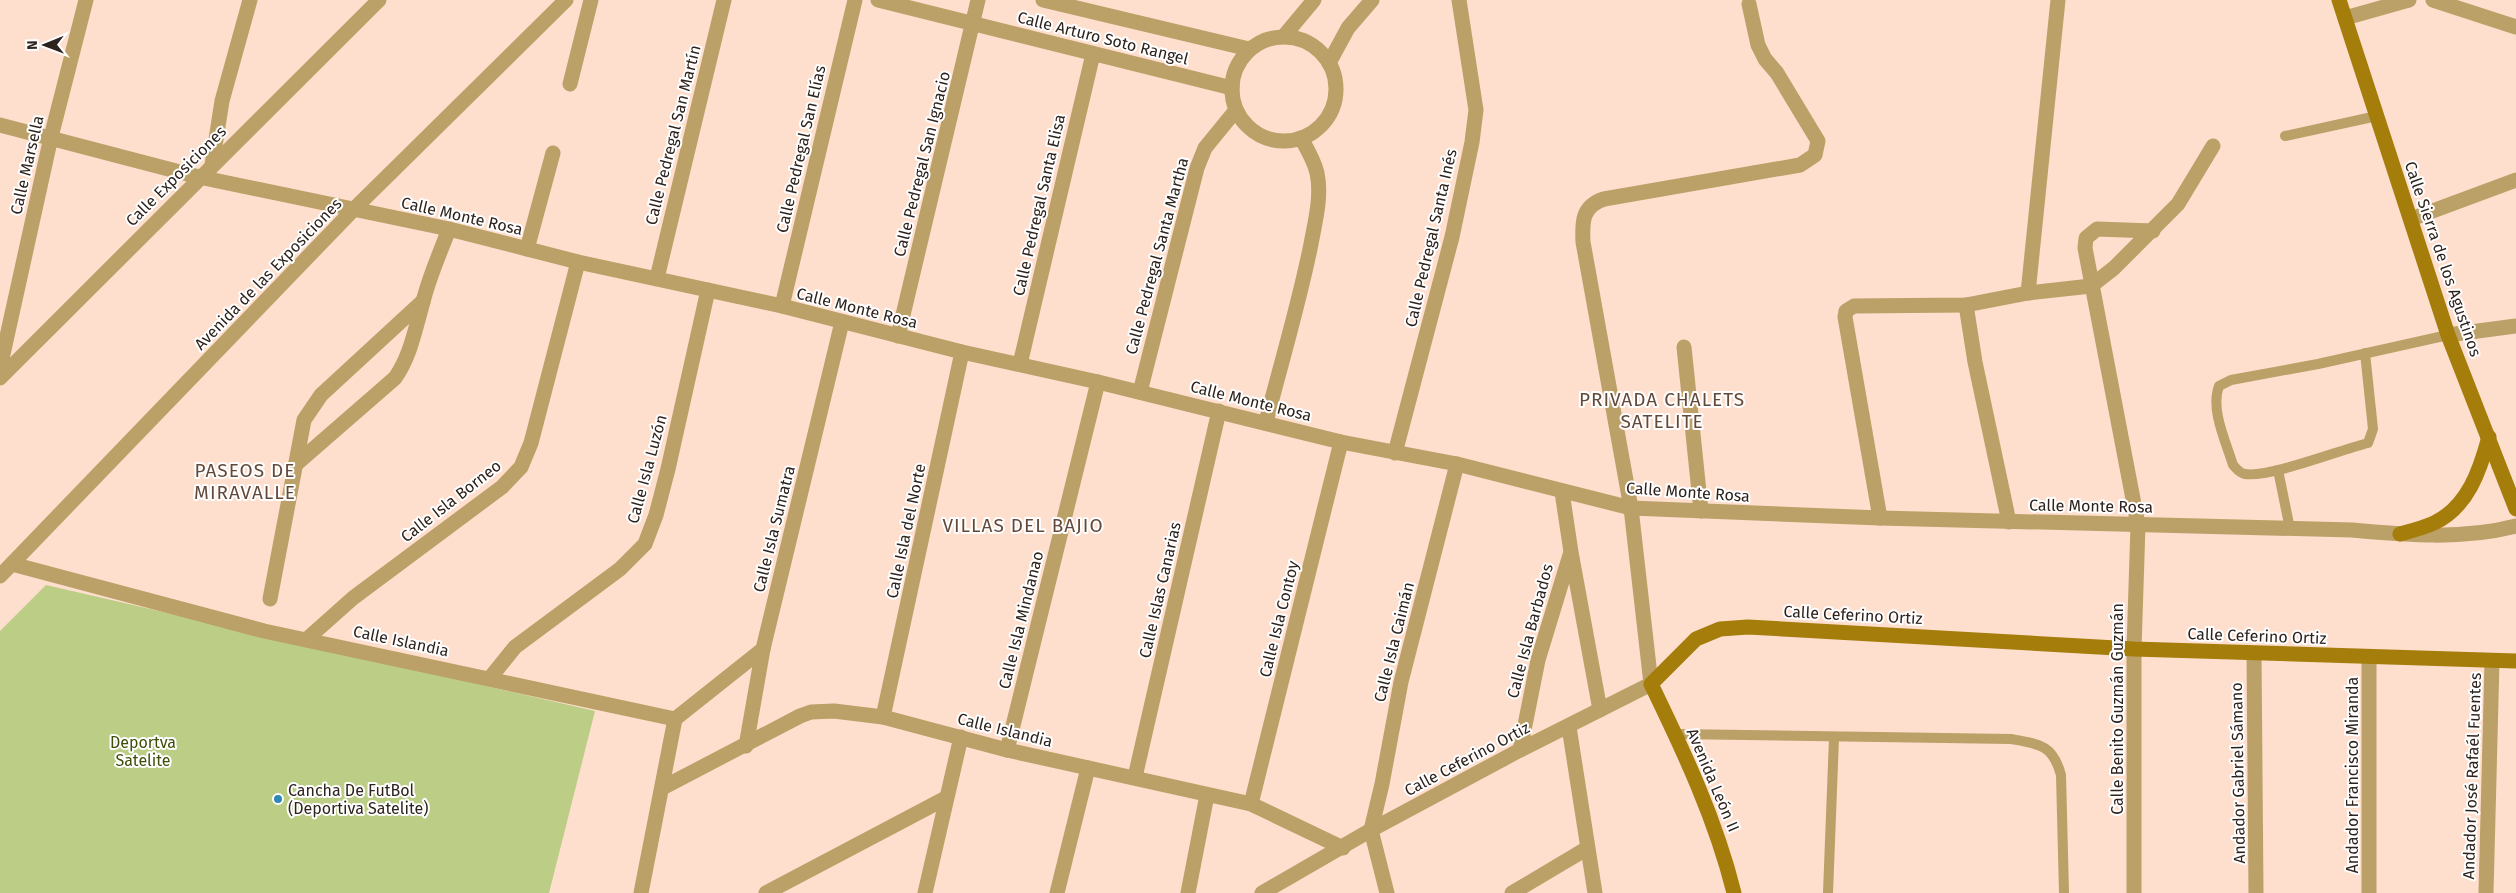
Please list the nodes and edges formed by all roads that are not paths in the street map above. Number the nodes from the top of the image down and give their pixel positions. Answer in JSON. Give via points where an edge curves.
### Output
{"nodes":[{"id":1,"x":86,"y":0,"type":"edge"},
{"id":2,"x":250,"y":0,"type":"edge"},
{"id":3,"x":379,"y":0,"type":"edge"},
{"id":4,"x":566,"y":0,"type":"edge"},
{"id":5,"x":591,"y":0,"type":"edge"},
{"id":6,"x":724,"y":0,"type":"edge"},
{"id":7,"x":855,"y":0,"type":"edge"},
{"id":8,"x":878,"y":0,"type":"edge"},
{"id":9,"x":978,"y":0,"type":"edge"},
{"id":10,"x":1043,"y":0,"type":"edge"},
{"id":11,"x":1314,"y":0,"type":"edge"},
{"id":12,"x":1372,"y":0,"type":"edge"},
{"id":13,"x":1459,"y":0,"type":"edge"},
{"id":14,"x":2058,"y":0,"type":"edge"},
{"id":15,"x":2339,"y":0,"type":"edge"},
{"id":16,"x":2409,"y":0,"type":"edge"},
{"id":17,"x":2433,"y":0,"type":"edge"},
{"id":18,"x":1749,"y":4,"type":"dead end"},
{"id":19,"x":2345,"y":18,"type":"junction"},
{"id":20,"x":974,"y":23,"type":"junction"},
{"id":21,"x":2516,"y":28,"type":"edge"},
{"id":22,"x":1284,"y":36,"type":"junction"},
{"id":23,"x":1249,"y":49,"type":"junction"},
{"id":24,"x":1093,"y":54,"type":"junction"},
{"id":25,"x":1329,"y":63,"type":"junction"},
{"id":26,"x":570,"y":84,"type":"dead end"},
{"id":27,"x":1232,"y":88,"type":"junction"},
{"id":28,"x":1236,"y":110,"type":"junction"},
{"id":29,"x":2377,"y":116,"type":"junction"},
{"id":30,"x":0,"y":125,"type":"edge"},
{"id":31,"x":2285,"y":136,"type":"dead end"},
{"id":32,"x":51,"y":137,"type":"junction"},
{"id":33,"x":1301,"y":138,"type":"junction"},
{"id":34,"x":2213,"y":146,"type":"dead end"},
{"id":35,"x":553,"y":154,"type":"dead end"},
{"id":36,"x":212,"y":165,"type":"junction"},
{"id":37,"x":199,"y":177,"type":"junction"},
{"id":38,"x":2516,"y":180,"type":"edge"},
{"id":39,"x":354,"y":209,"type":"junction"},
{"id":40,"x":2411,"y":219,"type":"junction"},
{"id":41,"x":449,"y":229,"type":"junction"},
{"id":42,"x":2153,"y":230,"type":"junction"},
{"id":43,"x":526,"y":248,"type":"junction"},
{"id":44,"x":578,"y":262,"type":"junction"},
{"id":45,"x":657,"y":278,"type":"junction"},
{"id":46,"x":2091,"y":286,"type":"junction"},
{"id":47,"x":708,"y":290,"type":"junction"},
{"id":48,"x":2028,"y":293,"type":"junction"},
{"id":49,"x":423,"y":301,"type":"junction"},
{"id":50,"x":1966,"y":305,"type":"junction"},
{"id":51,"x":782,"y":306,"type":"junction"},
{"id":52,"x":842,"y":322,"type":"junction"},
{"id":53,"x":2516,"y":326,"type":"edge"},
{"id":54,"x":2448,"y":334,"type":"junction"},
{"id":55,"x":898,"y":336,"type":"junction"},
{"id":56,"x":1684,"y":347,"type":"dead end"},
{"id":57,"x":962,"y":352,"type":"junction"},
{"id":58,"x":2365,"y":353,"type":"junction"},
{"id":59,"x":1020,"y":364,"type":"junction"},
{"id":60,"x":0,"y":368,"type":"edge"},
{"id":61,"x":0,"y":378,"type":"edge"},
{"id":62,"x":1098,"y":382,"type":"junction"},
{"id":63,"x":1140,"y":392,"type":"junction"},
{"id":64,"x":1219,"y":411,"type":"junction"},
{"id":65,"x":1266,"y":422,"type":"junction"},
{"id":66,"x":2489,"y":437,"type":"junction"},
{"id":67,"x":1341,"y":442,"type":"junction"},
{"id":68,"x":1395,"y":453,"type":"junction"},
{"id":69,"x":1457,"y":464,"type":"junction"},
{"id":70,"x":295,"y":465,"type":"junction"},
{"id":71,"x":2278,"y":470,"type":"junction"},
{"id":72,"x":1562,"y":492,"type":"junction"},
{"id":73,"x":1632,"y":508,"type":"junction"},
{"id":74,"x":2516,"y":509,"type":"edge"},
{"id":75,"x":1701,"y":512,"type":"junction"},
{"id":76,"x":1880,"y":518,"type":"junction"},
{"id":77,"x":2009,"y":522,"type":"junction"},
{"id":78,"x":2138,"y":525,"type":"junction"},
{"id":79,"x":2516,"y":526,"type":"edge"},
{"id":80,"x":2290,"y":529,"type":"junction"},
{"id":81,"x":2400,"y":534,"type":"junction"},
{"id":82,"x":1570,"y":552,"type":"junction"},
{"id":83,"x":12,"y":564,"type":"junction"},
{"id":84,"x":0,"y":576,"type":"edge"},
{"id":85,"x":270,"y":599,"type":"dead end"},
{"id":86,"x":307,"y":639,"type":"junction"},
{"id":87,"x":764,"y":649,"type":"junction"},
{"id":88,"x":2134,"y":649,"type":"junction"},
{"id":89,"x":2254,"y":654,"type":"junction"},
{"id":90,"x":2369,"y":657,"type":"junction"},
{"id":91,"x":2492,"y":660,"type":"junction"},
{"id":92,"x":2516,"y":661,"type":"edge"},
{"id":93,"x":490,"y":678,"type":"junction"},
{"id":94,"x":1651,"y":684,"type":"junction"},
{"id":95,"x":1600,"y":710,"type":"junction"},
{"id":96,"x":883,"y":717,"type":"junction"},
{"id":97,"x":675,"y":719,"type":"junction"},
{"id":98,"x":1568,"y":727,"type":"junction"},
{"id":99,"x":1675,"y":734,"type":"junction"},
{"id":100,"x":960,"y":737,"type":"junction"},
{"id":101,"x":1834,"y":738,"type":"junction"},
{"id":102,"x":746,"y":746,"type":"junction"},
{"id":103,"x":1007,"y":750,"type":"junction"},
{"id":104,"x":1520,"y":750,"type":"junction"},
{"id":105,"x":1088,"y":768,"type":"junction"},
{"id":106,"x":1134,"y":777,"type":"junction"},
{"id":107,"x":664,"y":787,"type":"junction"},
{"id":108,"x":1207,"y":795,"type":"junction"},
{"id":109,"x":946,"y":798,"type":"junction"},
{"id":110,"x":1251,"y":804,"type":"junction"},
{"id":111,"x":1371,"y":830,"type":"junction"},
{"id":112,"x":1343,"y":848,"type":"junction"},
{"id":113,"x":1586,"y":849,"type":"junction"},
{"id":114,"x":1264,"y":892,"type":"edge"},
{"id":115,"x":641,"y":893,"type":"edge"},
{"id":116,"x":766,"y":893,"type":"edge"},
{"id":117,"x":926,"y":893,"type":"edge"},
{"id":118,"x":1057,"y":893,"type":"edge"},
{"id":119,"x":1188,"y":893,"type":"edge"},
{"id":120,"x":1387,"y":893,"type":"edge"},
{"id":121,"x":1512,"y":893,"type":"edge"},
{"id":122,"x":1595,"y":893,"type":"edge"},
{"id":123,"x":1734,"y":893,"type":"edge"},
{"id":124,"x":1828,"y":893,"type":"edge"},
{"id":125,"x":2064,"y":893,"type":"edge"},
{"id":126,"x":2134,"y":893,"type":"edge"},
{"id":127,"x":2256,"y":893,"type":"edge"},
{"id":128,"x":2369,"y":893,"type":"edge"},
{"id":129,"x":2486,"y":893,"type":"edge"}],
"edges":[{"from":1,"to":32,"type":"street","name":"Calle Marsella"},
{"from":2,"to":36,"type":"street","via":[[222,101]]},
{"from":3,"to":36,"type":"street","name":"Calle Exposiciones"},
{"from":4,"to":39,"type":"street","name":"Avenida de las Exposiciones"},
{"from":5,"to":26,"type":"street"},
{"from":6,"to":45,"type":"street","name":"Calle Pedregal San Martín"},
{"from":7,"to":51,"type":"street","name":"Calle Pedregal San Elías"},
{"from":8,"to":20,"type":"street","name":"Calle Arturo Soto Rangel"},
{"from":9,"to":20,"type":"street","name":"Calle Pedregal San Ignacio"},
{"from":10,"to":23,"type":"street","name":"Calle Arturo Soto Rangel"},
{"from":11,"to":22,"type":"street"},
{"from":12,"to":25,"type":"street","via":[[1348,28]]},
{"from":13,"to":68,"type":"street","name":"Calle Pedregal Santa Inés","via":[[1476,110],[1472,142],[1452,237]]},
{"from":14,"to":48,"type":"street"},
{"from":15,"to":19,"type":"street","name":"Calle Sierra de los Agustinos"},
{"from":16,"to":19,"type":"street"},
{"from":17,"to":21,"type":"street"},
{"from":18,"to":73,"type":"street","via":[[1758,45],[1818,142],[1815,155],[1800,165],[1594,202],[1585,211],[1582,222]]},
{"from":19,"to":29,"type":"street","name":"Calle Sierra de los Agustinos"},
{"from":20,"to":24,"type":"street","name":"Calle Arturo Soto Rangel"},
{"from":20,"to":55,"type":"street","name":"Calle Pedregal San Ignacio"},
{"from":22,"to":23,"type":"street","via":[[1266,40]]},
{"from":22,"to":25,"type":"street","via":[[1302,40],[1318,49]]},
{"from":23,"to":27,"type":"street","via":[[1236,67]]},
{"from":24,"to":27,"type":"street","name":"Calle Arturo Soto Rangel"},
{"from":24,"to":59,"type":"street","name":"Calle Pedregal Santa Elisa"},
{"from":25,"to":33,"type":"street","via":[[1335,80],[1335,98],[1329,116],[1317,129]]},
{"from":27,"to":28,"type":"street"},
{"from":28,"to":33,"type":"street","via":[[1256,133],[1286,141]]},
{"from":28,"to":63,"type":"street","name":"Calle Pedregal Santa Martha","via":[[1206,148],[1197,168]]},
{"from":29,"to":31,"type":"lane"},
{"from":29,"to":40,"type":"street","name":"Calle Sierra de los Agustinos"},
{"from":30,"to":32,"type":"street","name":"Calle Monte Rosa"},
{"from":32,"to":37,"type":"street","name":"Calle Monte Rosa"},
{"from":32,"to":60,"type":"street","name":"Calle Marsella"},
{"from":33,"to":65,"type":"street","via":[[1317,174],[1316,220]]},
{"from":34,"to":42,"type":"street","via":[[2178,204]]},
{"from":35,"to":43,"type":"street"},
{"from":36,"to":37,"type":"street","name":"Calle Exposiciones"},
{"from":37,"to":39,"type":"street","name":"Calle Monte Rosa"},
{"from":37,"to":61,"type":"street","name":"Calle Exposiciones"},
{"from":38,"to":40,"type":"street"},
{"from":39,"to":41,"type":"street","name":"Calle Monte Rosa"},
{"from":39,"to":83,"type":"street","name":"Avenida de las Exposiciones"},
{"from":40,"to":54,"type":"street","name":"Calle Sierra de los Agustinos"},
{"from":41,"to":43,"type":"street","name":"Calle Monte Rosa"},
{"from":41,"to":49,"type":"street"},
{"from":42,"to":46,"type":"street"},
{"from":42,"to":46,"type":"street","name":"Calle Benito Guzmán Guzmán","via":[[2097,229],[2086,238]]},
{"from":43,"to":44,"type":"street","name":"Calle Monte Rosa"},
{"from":44,"to":45,"type":"street","name":"Calle Monte Rosa"},
{"from":44,"to":86,"type":"street","name":"Calle Isla Borneo","via":[[542,406],[521,467],[502,486],[353,598]]},
{"from":45,"to":47,"type":"street","name":"Calle Monte Rosa"},
{"from":46,"to":48,"type":"street"},
{"from":46,"to":78,"type":"street","name":"Calle Benito Guzmán Guzmán"},
{"from":47,"to":51,"type":"street","name":"Calle Monte Rosa"},
{"from":47,"to":93,"type":"street","name":"Calle Isla Luzón","via":[[668,469],[645,544],[620,569],[515,647]]},
{"from":48,"to":50,"type":"street"},
{"from":49,"to":70,"type":"street","via":[[321,395],[304,420]]},
{"from":49,"to":70,"type":"street","via":[[408,354],[395,378]]},
{"from":50,"to":76,"type":"street","via":[[1854,306],[1846,311]]},
{"from":50,"to":77,"type":"street"},
{"from":51,"to":52,"type":"street","name":"Calle Monte Rosa"},
{"from":52,"to":55,"type":"street","name":"Calle Monte Rosa"},
{"from":52,"to":87,"type":"street","name":"Calle Isla Sumatra"},
{"from":53,"to":54,"type":"street"},
{"from":54,"to":58,"type":"lane"},
{"from":54,"to":66,"type":"street","name":"Calle Sierra de los Agustinos"},
{"from":55,"to":57,"type":"street","name":"Calle Monte Rosa"},
{"from":56,"to":75,"type":"street"},
{"from":57,"to":59,"type":"street","name":"Calle Monte Rosa"},
{"from":57,"to":96,"type":"street","name":"Calle Isla del Norte"},
{"from":58,"to":71,"type":"lane","via":[[2372,437],[2368,442]]},
{"from":58,"to":71,"type":"lane","via":[[2231,380],[2219,386],[2216,406],[2238,472]]},
{"from":59,"to":62,"type":"street","name":"Calle Monte Rosa"},
{"from":62,"to":63,"type":"street","name":"Calle Monte Rosa"},
{"from":62,"to":103,"type":"street","name":"Calle Isla Mindanao"},
{"from":63,"to":64,"type":"street","name":"Calle Monte Rosa"},
{"from":64,"to":65,"type":"street","name":"Calle Monte Rosa"},
{"from":64,"to":106,"type":"street","name":"Calle Islas Canarias"},
{"from":65,"to":67,"type":"street","name":"Calle Monte Rosa"},
{"from":66,"to":74,"type":"street","name":"Calle Sierra de los Agustinos"},
{"from":66,"to":81,"type":"street","via":[[2471,488],[2454,509],[2435,522]]},
{"from":67,"to":68,"type":"street","name":"Calle Monte Rosa"},
{"from":67,"to":110,"type":"street","name":"Calle Isla Contoy"},
{"from":68,"to":69,"type":"street","name":"Calle Monte Rosa"},
{"from":69,"to":72,"type":"street","name":"Calle Monte Rosa"},
{"from":69,"to":111,"type":"street","name":"Calle Isla Caimán","via":[[1401,682]]},
{"from":70,"to":85,"type":"street"},
{"from":71,"to":80,"type":"lane"},
{"from":72,"to":73,"type":"street","name":"Calle Monte Rosa"},
{"from":72,"to":82,"type":"street"},
{"from":73,"to":75,"type":"street","name":"Calle Monte Rosa"},
{"from":73,"to":94,"type":"street"},
{"from":75,"to":76,"type":"street","name":"Calle Monte Rosa"},
{"from":76,"to":77,"type":"street","name":"Calle Monte Rosa"},
{"from":77,"to":78,"type":"street","name":"Calle Monte Rosa"},
{"from":78,"to":80,"type":"street","name":"Calle Monte Rosa"},
{"from":78,"to":88,"type":"street","name":"Calle Benito Guzmán Guzmán"},
{"from":79,"to":81,"type":"street","name":"Calle Monte Rosa","via":[[2459,535]]},
{"from":80,"to":81,"type":"street","name":"Calle Monte Rosa"},
{"from":82,"to":95,"type":"street"},
{"from":82,"to":104,"type":"street","name":"Calle Isla Barbados","via":[[1538,660]]},
{"from":83,"to":84,"type":"street","name":"Avenida de las Exposiciones"},
{"from":83,"to":86,"type":"street","name":"Calle Islandia","via":[[264,631]]},
{"from":86,"to":93,"type":"street","name":"Calle Islandia"},
{"from":87,"to":97,"type":"street"},
{"from":87,"to":102,"type":"street","name":"Calle Isla Sumatra"},
{"from":88,"to":89,"type":"street","name":"Calle Ceferino Ortiz"},
{"from":88,"to":94,"type":"street","name":"Calle Ceferino Ortiz","via":[[1786,628],[1720,629],[1696,639]]},
{"from":88,"to":126,"type":"street","name":"Calle Benito Guzmán Guzmán"},
{"from":89,"to":90,"type":"street","name":"Calle Ceferino Ortiz"},
{"from":89,"to":127,"type":"street","name":"Andador Gabriel Sámano"},
{"from":90,"to":91,"type":"street","name":"Calle Ceferino Ortiz"},
{"from":90,"to":128,"type":"street","name":"Andador Francisco Miranda"},
{"from":91,"to":92,"type":"street","name":"Calle Ceferino Ortiz"},
{"from":91,"to":129,"type":"street","name":"Andador José Rafaél Fuentes"},
{"from":93,"to":97,"type":"street","name":"Calle Islandia"},
{"from":94,"to":95,"type":"street","name":"Calle Ceferino Ortiz"},
{"from":94,"to":99,"type":"street","name":"Avenida León II"},
{"from":95,"to":98,"type":"street","name":"Calle Ceferino Ortiz"},
{"from":96,"to":100,"type":"street","name":"Calle Islandia"},
{"from":96,"to":102,"type":"street","name":"Calle Islandia","via":[[834,711],[811,712]]},
{"from":97,"to":107,"type":"street"},
{"from":98,"to":104,"type":"street","name":"Calle Ceferino Ortiz"},
{"from":98,"to":113,"type":"street"},
{"from":99,"to":101,"type":"lane"},
{"from":99,"to":123,"type":"street","name":"Avenida León II","via":[[1726,859]]},
{"from":100,"to":103,"type":"street","name":"Calle Islandia"},
{"from":100,"to":109,"type":"street"},
{"from":101,"to":124,"type":"lane"},
{"from":101,"to":125,"type":"lane","via":[[2011,740],[2033,743],[2049,750],[2057,759],[2061,775]]},
{"from":102,"to":107,"type":"street","name":"Calle Islandia"},
{"from":103,"to":105,"type":"street","name":"Calle Islandia"},
{"from":104,"to":111,"type":"street","name":"Calle Ceferino Ortiz"},
{"from":105,"to":106,"type":"street","name":"Calle Islandia"},
{"from":105,"to":118,"type":"street"},
{"from":106,"to":108,"type":"street","name":"Calle Islandia"},
{"from":107,"to":115,"type":"street"},
{"from":108,"to":110,"type":"street","name":"Calle Islandia"},
{"from":108,"to":119,"type":"street"},
{"from":109,"to":116,"type":"street"},
{"from":109,"to":117,"type":"street"},
{"from":110,"to":112,"type":"street","name":"Calle Islandia"},
{"from":111,"to":112,"type":"street","name":"Calle Ceferino Ortiz"},
{"from":111,"to":120,"type":"street"},
{"from":112,"to":114,"type":"street","name":"Calle Ceferino Ortiz"},
{"from":113,"to":121,"type":"street"},
{"from":113,"to":122,"type":"street"}]}
